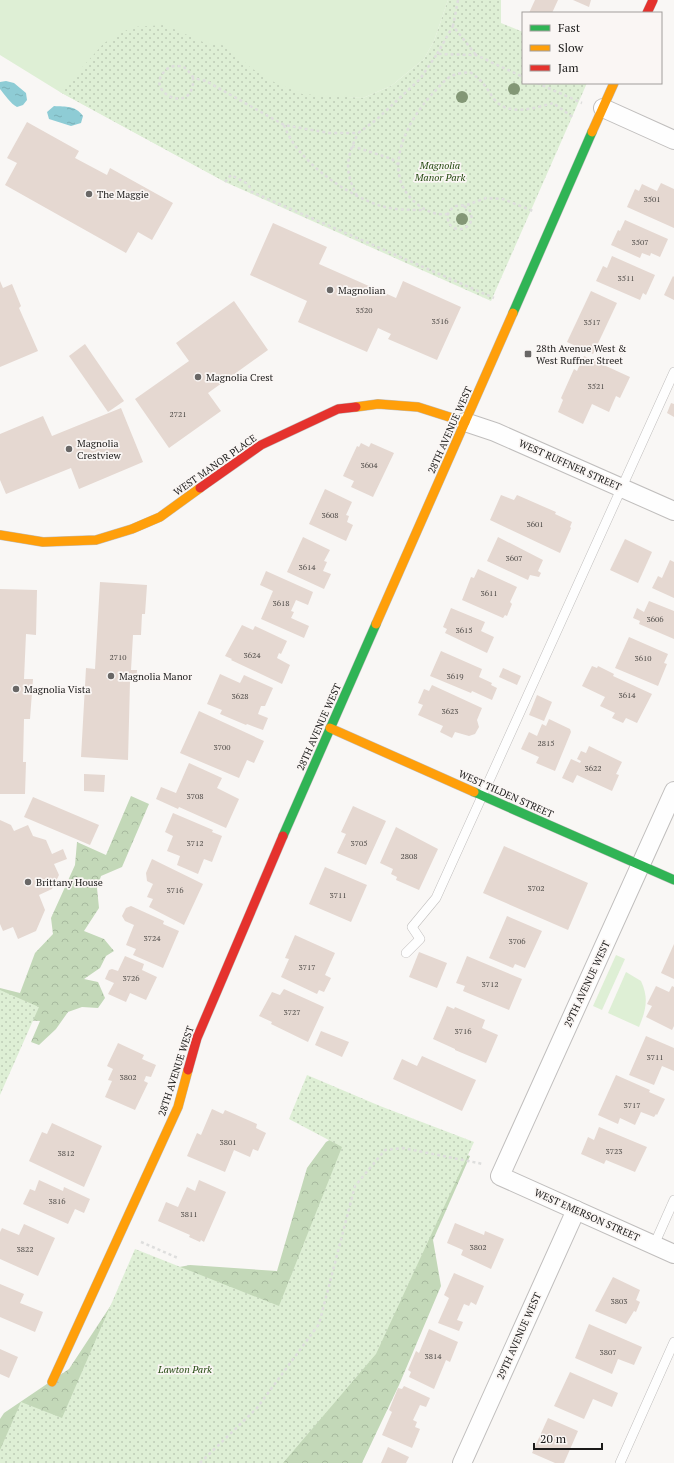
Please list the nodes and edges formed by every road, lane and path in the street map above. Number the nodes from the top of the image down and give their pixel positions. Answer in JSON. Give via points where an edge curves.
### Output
{"nodes":[{"id":1,"x":458,"y":0,"type":"edge"},
{"id":2,"x":653,"y":0,"type":"edge"},
{"id":3,"x":647,"y":12,"type":"edge"},
{"id":4,"x":453,"y":26,"type":"junction"},
{"id":5,"x":437,"y":54,"type":"junction"},
{"id":6,"x":476,"y":56,"type":"junction"},
{"id":7,"x":192,"y":77,"type":"junction"},
{"id":8,"x":522,"y":77,"type":"edge"},
{"id":9,"x":539,"y":84,"type":"edge"},
{"id":10,"x":614,"y":84,"type":"edge"},
{"id":11,"x":582,"y":103,"type":"dead end"},
{"id":12,"x":603,"y":108,"type":"junction"},
{"id":13,"x":575,"y":120,"type":"dead end"},
{"id":14,"x":284,"y":125,"type":"junction"},
{"id":15,"x":358,"y":133,"type":"junction"},
{"id":16,"x":674,"y":140,"type":"edge"},
{"id":17,"x":352,"y":146,"type":"junction"},
{"id":18,"x":398,"y":164,"type":"junction"},
{"id":19,"x":224,"y":182,"type":"dead end"},
{"id":20,"x":357,"y":196,"type":"junction"},
{"id":21,"x":464,"y":206,"type":"junction"},
{"id":22,"x":424,"y":210,"type":"junction"},
{"id":23,"x":534,"y":211,"type":"dead end"},
{"id":24,"x":448,"y":214,"type":"junction"},
{"id":25,"x":494,"y":298,"type":"dead end"},
{"id":26,"x":674,"y":372,"type":"edge"},
{"id":27,"x":465,"y":422,"type":"junction"},
{"id":28,"x":623,"y":488,"type":"junction"},
{"id":29,"x":674,"y":511,"type":"edge"},
{"id":30,"x":0,"y":535,"type":"edge"},
{"id":31,"x":330,"y":728,"type":"junction"},
{"id":32,"x":674,"y":791,"type":"edge"},
{"id":33,"x":482,"y":796,"type":"junction"},
{"id":34,"x":641,"y":866,"type":"junction"},
{"id":35,"x":674,"y":880,"type":"edge"},
{"id":36,"x":406,"y":953,"type":"dead end"},
{"id":37,"x":501,"y":1172,"type":"junction"},
{"id":38,"x":674,"y":1200,"type":"edge"},
{"id":39,"x":576,"y":1210,"type":"junction"},
{"id":40,"x":120,"y":1234,"type":"junction"},
{"id":41,"x":654,"y":1245,"type":"junction"},
{"id":42,"x":674,"y":1254,"type":"edge"},
{"id":43,"x":178,"y":1258,"type":"dead end"},
{"id":44,"x":674,"y":1342,"type":"edge"},
{"id":45,"x":52,"y":1382,"type":"dead end"},
{"id":46,"x":200,"y":1463,"type":"edge"},
{"id":47,"x":462,"y":1463,"type":"edge"},
{"id":48,"x":620,"y":1463,"type":"edge"}],
"edges":[{"from":1,"to":4,"type":"path"},
{"from":2,"to":3,"type":"street"},
{"from":4,"to":5,"type":"path"},
{"from":4,"to":6,"type":"path"},
{"from":5,"to":6,"type":"path"},
{"from":5,"to":15,"type":"path","via":[[420,79],[376,120]]},
{"from":6,"to":8,"type":"path"},
{"from":7,"to":7,"type":"path","via":[[185,67],[172,66],[162,75],[162,90],[170,97],[184,97],[193,86]]},
{"from":7,"to":14,"type":"path","via":[[206,81]]},
{"from":9,"to":11,"type":"path"},
{"from":10,"to":12,"type":"street","name":"28TH AVENUE WEST"},
{"from":12,"to":16,"type":"street"},
{"from":12,"to":27,"type":"street","name":"28TH AVENUE WEST"},
{"from":13,"to":18,"type":"path","via":[[553,103],[513,110],[496,101],[481,78],[470,72],[451,76],[425,101],[401,145]]},
{"from":14,"to":15,"type":"path","via":[[330,133]]},
{"from":14,"to":20,"type":"path","via":[[294,145],[312,164]]},
{"from":15,"to":17,"type":"path"},
{"from":17,"to":18,"type":"path","via":[[392,159]]},
{"from":17,"to":20,"type":"path","via":[[348,162],[349,179]]},
{"from":18,"to":22,"type":"path","via":[[399,178],[406,193]]},
{"from":19,"to":25,"type":"path","via":[[231,175],[248,184],[252,192]]},
{"from":20,"to":22,"type":"path","via":[[404,211]]},
{"from":21,"to":23,"type":"path","via":[[486,198],[503,199]]},
{"from":21,"to":24,"type":"path","via":[[456,206]]},
{"from":21,"to":24,"type":"path","via":[[472,215],[471,223],[465,229],[454,228],[448,222]]},
{"from":22,"to":24,"type":"path"},
{"from":26,"to":28,"type":"lane"},
{"from":27,"to":28,"type":"street","name":"WEST RUFFNER STREET","via":[[495,432]]},
{"from":27,"to":30,"type":"street","name":"WEST MANOR PLACE","via":[[418,407],[378,404],[338,409],[261,445],[160,516],[132,530],[89,541],[43,542]]},
{"from":27,"to":31,"type":"street","name":"28TH AVENUE WEST"},
{"from":28,"to":29,"type":"street","name":"WEST RUFFNER STREET"},
{"from":28,"to":33,"type":"lane"},
{"from":31,"to":33,"type":"street","name":"WEST TILDEN STREET"},
{"from":31,"to":40,"type":"street","name":"28TH AVENUE WEST","via":[[197,1038],[178,1106]]},
{"from":32,"to":34,"type":"street","name":"29TH AVENUE WEST"},
{"from":33,"to":34,"type":"street","name":"WEST TILDEN STREET"},
{"from":33,"to":36,"type":"lane","via":[[436,898],[412,927],[420,939]]},
{"from":34,"to":35,"type":"street","name":"WEST TILDEN STREET"},
{"from":34,"to":37,"type":"street","name":"29TH AVENUE WEST"},
{"from":37,"to":39,"type":"street","name":"WEST EMERSON STREET"},
{"from":37,"to":46,"type":"path","via":[[427,1151],[403,1148],[385,1150],[354,1186],[319,1324],[257,1408]]},
{"from":38,"to":41,"type":"lane"},
{"from":39,"to":41,"type":"street","name":"WEST EMERSON STREET"},
{"from":39,"to":47,"type":"street","name":"29TH AVENUE WEST"},
{"from":40,"to":43,"type":"path"},
{"from":40,"to":45,"type":"street","name":"28TH AVENUE WEST"},
{"from":41,"to":42,"type":"street","name":"WEST EMERSON STREET"},
{"from":44,"to":48,"type":"lane"}]}
